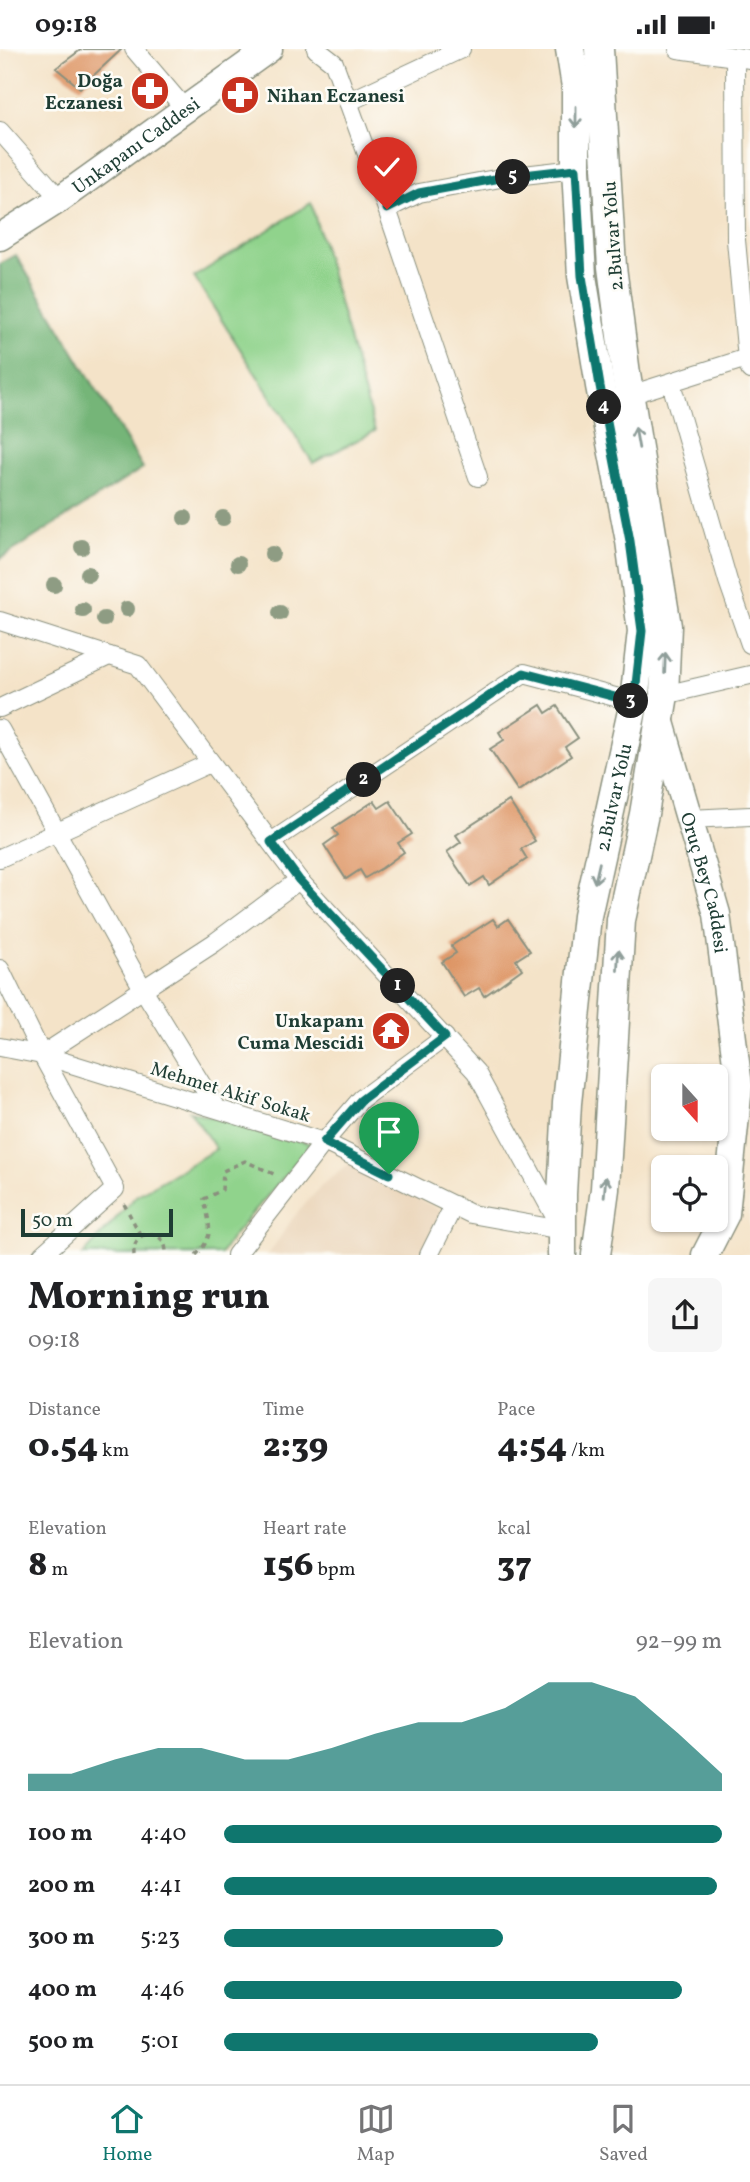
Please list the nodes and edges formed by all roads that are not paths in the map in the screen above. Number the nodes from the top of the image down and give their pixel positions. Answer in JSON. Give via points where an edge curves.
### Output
{"nodes":[{"id":1,"x":134,"y":49,"type":"edge"},
{"id":2,"x":269,"y":49,"type":"edge"},
{"id":3,"x":316,"y":49,"type":"edge"},
{"id":4,"x":461,"y":49,"type":"edge"},
{"id":5,"x":570,"y":49,"type":"edge"},
{"id":6,"x":599,"y":49,"type":"edge"},
{"id":7,"x":678,"y":49,"type":"edge"},
{"id":8,"x":742,"y":58,"type":"edge"},
{"id":9,"x":348,"y":102,"type":"junction"},
{"id":10,"x":184,"y":109,"type":"junction"},
{"id":11,"x":0,"y":131,"type":"edge"},
{"id":12,"x":576,"y":169,"type":"junction"},
{"id":13,"x":60,"y":199,"type":"junction"},
{"id":14,"x":387,"y":209,"type":"junction"},
{"id":15,"x":1,"y":235,"type":"edge"},
{"id":16,"x":749,"y":362,"type":"edge"},
{"id":17,"x":671,"y":383,"type":"junction"},
{"id":18,"x":630,"y":395,"type":"junction"},
{"id":19,"x":478,"y":477,"type":"dead end"},
{"id":20,"x":0,"y":621,"type":"edge"},
{"id":21,"x":750,"y":644,"type":"edge"},
{"id":22,"x":108,"y":656,"type":"junction"},
{"id":23,"x":750,"y":675,"type":"edge"},
{"id":24,"x":634,"y":702,"type":"junction"},
{"id":25,"x":662,"y":707,"type":"junction"},
{"id":26,"x":0,"y":708,"type":"edge"},
{"id":27,"x":0,"y":729,"type":"edge"},
{"id":28,"x":210,"y":763,"type":"junction"},
{"id":29,"x":750,"y":816,"type":"edge"},
{"id":30,"x":690,"y":819,"type":"junction"},
{"id":31,"x":56,"y":832,"type":"junction"},
{"id":32,"x":271,"y":842,"type":"junction"},
{"id":33,"x":0,"y":858,"type":"edge"},
{"id":34,"x":299,"y":880,"type":"junction"},
{"id":35,"x":0,"y":969,"type":"edge"},
{"id":36,"x":143,"y":989,"type":"junction"},
{"id":37,"x":741,"y":1036,"type":"edge"},
{"id":38,"x":445,"y":1037,"type":"junction"},
{"id":39,"x":0,"y":1047,"type":"edge"},
{"id":40,"x":42,"y":1055,"type":"junction"},
{"id":41,"x":216,"y":1108,"type":"junction"},
{"id":42,"x":609,"y":1119,"type":"junction"},
{"id":43,"x":566,"y":1121,"type":"junction"},
{"id":44,"x":324,"y":1142,"type":"junction"},
{"id":45,"x":741,"y":1152,"type":"edge"},
{"id":46,"x":454,"y":1205,"type":"junction"},
{"id":47,"x":562,"y":1242,"type":"edge"},
{"id":48,"x":42,"y":1255,"type":"edge"},
{"id":49,"x":236,"y":1255,"type":"edge"},
{"id":50,"x":429,"y":1255,"type":"edge"},
{"id":51,"x":596,"y":1255,"type":"edge"},
{"id":52,"x":705,"y":1255,"type":"edge"}],
"edges":[{"from":1,"to":10,"type":"street"},
{"from":2,"to":10,"type":"main road","name":"Unkapanı Caddesi"},
{"from":3,"to":9,"type":"street","via":[[334,63]]},
{"from":4,"to":9,"type":"street"},
{"from":5,"to":12,"type":"main road","name":"2.Bulvar Yolu","one_way":true,"via":[[576,87]]},
{"from":6,"to":18,"type":"main road","name":"2.Bulvar Yolu","via":[[612,267]]},
{"from":7,"to":8,"type":"street"},
{"from":8,"to":16,"type":"street","via":[[736,240]]},
{"from":9,"to":14,"type":"street"},
{"from":10,"to":13,"type":"main road","name":"Unkapanı Caddesi"},
{"from":11,"to":13,"type":"street"},
{"from":12,"to":14,"type":"street","via":[[419,193]]},
{"from":12,"to":24,"type":"main road","name":"2.Bulvar Yolu","via":[[582,276],[642,631]]},
{"from":13,"to":15,"type":"main road","name":"Unkapanı Caddesi"},
{"from":14,"to":19,"type":"street"},
{"from":16,"to":17,"type":"street"},
{"from":17,"to":18,"type":"street"},
{"from":17,"to":21,"type":"street"},
{"from":25,"to":18,"type":"main road","name":"2.Bulvar Yolu","one_way":true,"via":[[667,626]]},
{"from":20,"to":22,"type":"street"},
{"from":22,"to":26,"type":"street"},
{"from":22,"to":28,"type":"street","via":[[138,665]]},
{"from":23,"to":25,"type":"street"},
{"from":24,"to":32,"type":"street","via":[[524,673]]},
{"from":24,"to":43,"type":"main road","name":"2.Bulvar Yolu","one_way":true,"via":[[587,916]]},
{"from":25,"to":30,"type":"main road","name":"Oruç Bey Caddesi"},
{"from":42,"to":25,"type":"main road","name":"2.Bulvar Yolu","one_way":true,"via":[[621,920]]},
{"from":27,"to":31,"type":"street"},
{"from":28,"to":31,"type":"street"},
{"from":28,"to":32,"type":"street"},
{"from":29,"to":30,"type":"street"},
{"from":30,"to":37,"type":"main road","name":"Oruç Bey Caddesi","via":[[717,914]]},
{"from":31,"to":33,"type":"street"},
{"from":31,"to":36,"type":"street"},
{"from":32,"to":34,"type":"street"},
{"from":34,"to":36,"type":"street"},
{"from":34,"to":38,"type":"street"},
{"from":35,"to":40,"type":"street"},
{"from":36,"to":40,"type":"street"},
{"from":36,"to":41,"type":"street"},
{"from":37,"to":45,"type":"main road","name":"Oruç Bey Caddesi"},
{"from":38,"to":44,"type":"street","via":[[361,1100]]},
{"from":38,"to":47,"type":"street","via":[[476,1072]]},
{"from":39,"to":40,"type":"street","name":"Mehmet Akif Sokak"},
{"from":40,"to":41,"type":"street","name":"Mehmet Akif Sokak"},
{"from":40,"to":48,"type":"street","via":[[115,1189]]},
{"from":41,"to":44,"type":"street","name":"Mehmet Akif Sokak"},
{"from":42,"to":43,"type":"main road"},
{"from":51,"to":42,"type":"main road","name":"2.Bulvar Yolu","one_way":true,"via":[[606,1189]]},
{"from":43,"to":47,"type":"main road","name":"2.Bulvar Yolu"},
{"from":44,"to":46,"type":"street","name":"Mehmet Akif Sokak"},
{"from":44,"to":49,"type":"street"},
{"from":45,"to":52,"type":"main road","name":"Oruç Bey Caddesi","via":[[726,1213]]},
{"from":46,"to":47,"type":"street","name":"Mehmet Akif Sokak"},
{"from":46,"to":50,"type":"street"}]}
